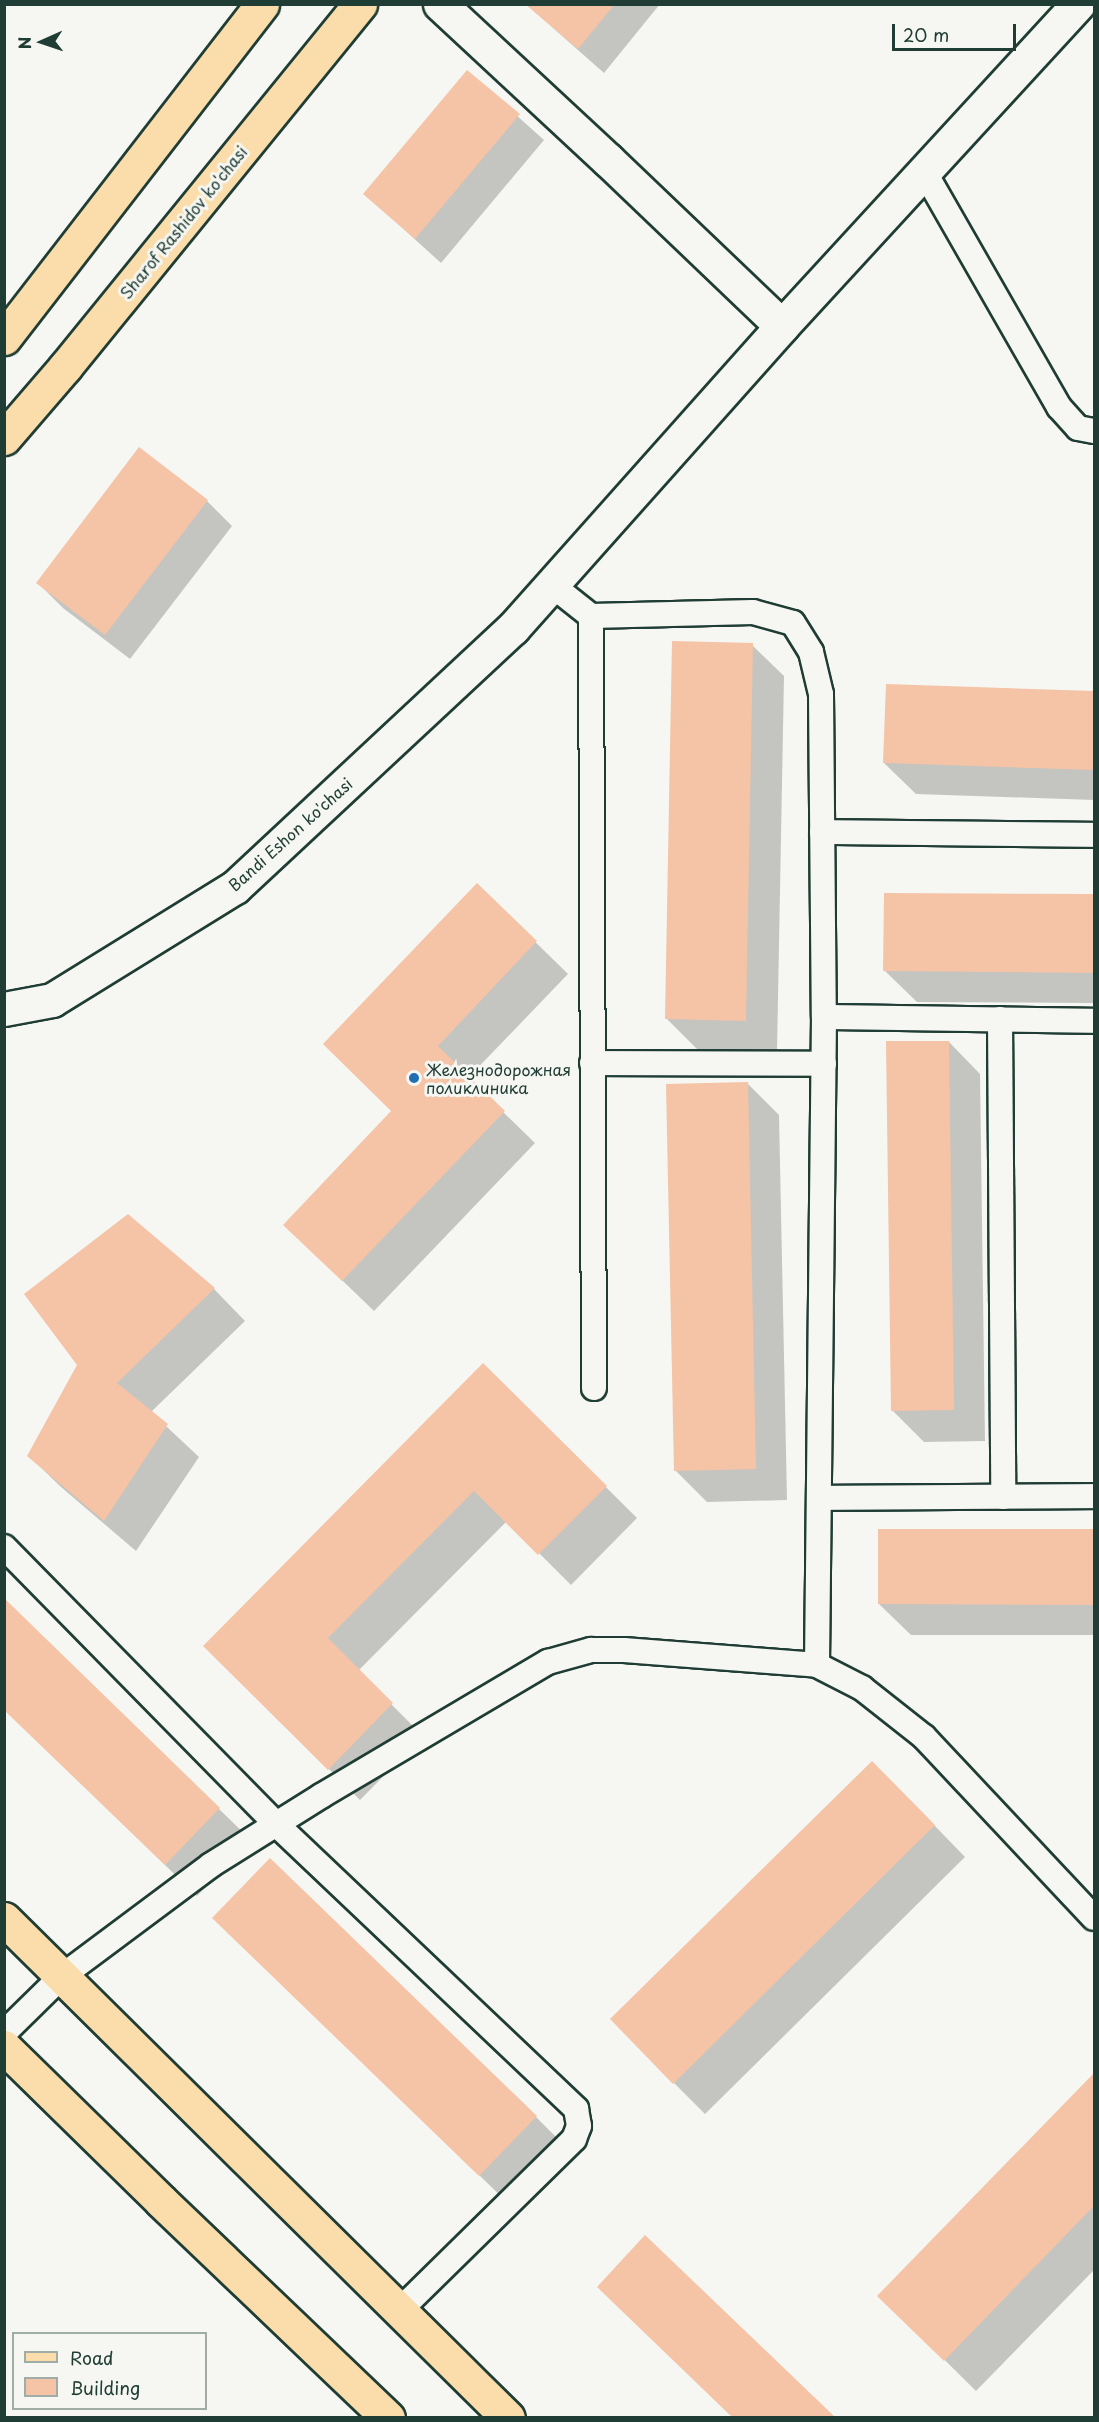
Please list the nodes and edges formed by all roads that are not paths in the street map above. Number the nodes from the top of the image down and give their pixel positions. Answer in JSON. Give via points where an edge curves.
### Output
{"nodes":[{"id":1,"x":261,"y":4,"type":"edge"},
{"id":2,"x":360,"y":4,"type":"edge"},
{"id":3,"x":440,"y":4,"type":"edge"},
{"id":4,"x":1078,"y":4,"type":"edge"},
{"id":5,"x":925,"y":173,"type":"junction"},
{"id":6,"x":782,"y":326,"type":"junction"},
{"id":7,"x":4,"y":338,"type":"edge"},
{"id":8,"x":1095,"y":430,"type":"edge"},
{"id":9,"x":4,"y":438,"type":"edge"},
{"id":10,"x":552,"y":585,"type":"junction"},
{"id":11,"x":591,"y":616,"type":"junction"},
{"id":12,"x":822,"y":832,"type":"junction"},
{"id":13,"x":1095,"y":835,"type":"edge"},
{"id":14,"x":4,"y":1009,"type":"edge"},
{"id":15,"x":824,"y":1017,"type":"junction"},
{"id":16,"x":1000,"y":1019,"type":"junction"},
{"id":17,"x":1095,"y":1021,"type":"edge"},
{"id":18,"x":592,"y":1063,"type":"junction"},
{"id":19,"x":824,"y":1064,"type":"junction"},
{"id":20,"x":594,"y":1388,"type":"dead end"},
{"id":21,"x":1095,"y":1496,"type":"edge"},
{"id":22,"x":1003,"y":1497,"type":"junction"},
{"id":23,"x":819,"y":1498,"type":"junction"},
{"id":24,"x":4,"y":1547,"type":"edge"},
{"id":25,"x":817,"y":1665,"type":"junction"},
{"id":26,"x":276,"y":1824,"type":"junction"},
{"id":27,"x":1095,"y":1918,"type":"edge"},
{"id":28,"x":4,"y":1919,"type":"edge"},
{"id":29,"x":61,"y":1977,"type":"junction"},
{"id":30,"x":4,"y":2033,"type":"edge"},
{"id":31,"x":4,"y":2047,"type":"edge"},
{"id":32,"x":399,"y":2311,"type":"junction"},
{"id":33,"x":388,"y":2418,"type":"edge"},
{"id":34,"x":508,"y":2418,"type":"edge"}],
"edges":[{"from":1,"to":7,"type":"main road"},
{"from":2,"to":9,"type":"main road","name":"Sharof Rashidov ko'chasi"},
{"from":3,"to":6,"type":"street"},
{"from":4,"to":5,"type":"street","name":"Bandi Eshon ko'chasi"},
{"from":5,"to":6,"type":"street","name":"Bandi Eshon ko'chasi"},
{"from":5,"to":8,"type":"lane","via":[[1059,407],[1078,428]]},
{"from":6,"to":10,"type":"street","name":"Bandi Eshon ko'chasi"},
{"from":10,"to":11,"type":"lane"},
{"from":10,"to":14,"type":"street","name":"Bandi Eshon ko'chasi","via":[[513,628],[235,887],[52,1000]]},
{"from":11,"to":12,"type":"lane","via":[[753,612],[793,623],[811,652],[821,694]]},
{"from":11,"to":18,"type":"lane"},
{"from":12,"to":13,"type":"lane"},
{"from":12,"to":15,"type":"lane"},
{"from":15,"to":16,"type":"lane"},
{"from":15,"to":19,"type":"lane"},
{"from":16,"to":17,"type":"lane"},
{"from":16,"to":22,"type":"lane"},
{"from":18,"to":19,"type":"lane"},
{"from":18,"to":20,"type":"lane"},
{"from":19,"to":23,"type":"lane"},
{"from":21,"to":22,"type":"lane"},
{"from":22,"to":23,"type":"lane"},
{"from":23,"to":25,"type":"lane"},
{"from":24,"to":26,"type":"lane"},
{"from":25,"to":26,"type":"lane","via":[[624,1650],[591,1650],[548,1662]]},
{"from":25,"to":27,"type":"lane","via":[[862,1688],[924,1737]]},
{"from":26,"to":29,"type":"lane","via":[[212,1865]]},
{"from":26,"to":32,"type":"lane","via":[[576,2109],[579,2126],[574,2139]]},
{"from":28,"to":29,"type":"main road"},
{"from":29,"to":30,"type":"lane"},
{"from":29,"to":32,"type":"main road"},
{"from":31,"to":33,"type":"main road"},
{"from":32,"to":34,"type":"main road"}]}
